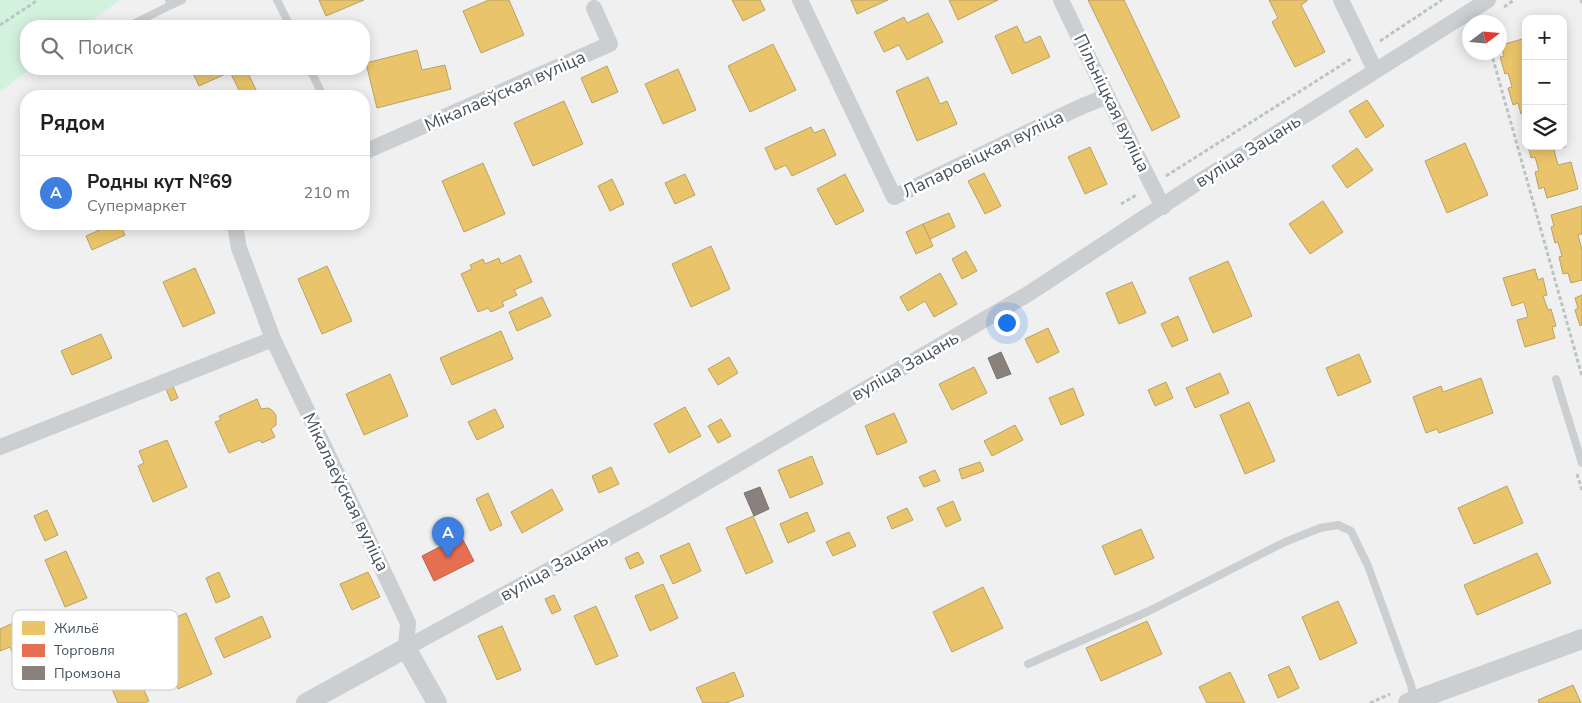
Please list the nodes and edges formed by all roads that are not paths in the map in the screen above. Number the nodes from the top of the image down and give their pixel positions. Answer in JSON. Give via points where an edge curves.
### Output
{"nodes":[{"id":1,"x":182,"y":0,"type":"edge"},
{"id":2,"x":277,"y":0,"type":"edge"},
{"id":3,"x":800,"y":0,"type":"edge"},
{"id":4,"x":1061,"y":0,"type":"edge"},
{"id":5,"x":1341,"y":0,"type":"edge"},
{"id":6,"x":1488,"y":0,"type":"edge"},
{"id":7,"x":170,"y":2,"type":"edge"},
{"id":8,"x":594,"y":8,"type":"dead end"},
{"id":9,"x":139,"y":20,"type":"edge"},
{"id":10,"x":287,"y":20,"type":"edge"},
{"id":11,"x":1375,"y":70,"type":"junction"},
{"id":12,"x":313,"y":75,"type":"edge"},
{"id":13,"x":320,"y":90,"type":"edge"},
{"id":14,"x":1107,"y":96,"type":"junction"},
{"id":15,"x":370,"y":149,"type":"edge"},
{"id":16,"x":1163,"y":206,"type":"junction"},
{"id":17,"x":236,"y":230,"type":"edge"},
{"id":18,"x":273,"y":339,"type":"junction"},
{"id":19,"x":1556,"y":379,"type":"dead end"},
{"id":20,"x":0,"y":447,"type":"edge"},
{"id":21,"x":1582,"y":463,"type":"edge"},
{"id":22,"x":1582,"y":640,"type":"edge"},
{"id":23,"x":406,"y":648,"type":"junction"},
{"id":24,"x":1028,"y":664,"type":"dead end"},
{"id":25,"x":1412,"y":702,"type":"edge"},
{"id":26,"x":306,"y":703,"type":"edge"},
{"id":27,"x":437,"y":703,"type":"edge"}],
"edges":[{"from":1,"to":7,"type":"lane"},
{"from":2,"to":10,"type":"lane"},
{"from":3,"to":14,"type":"street","name":"Лапаровіцкая вуліца","via":[[894,197]]},
{"from":4,"to":14,"type":"street","name":"Пільніцкая вуліца"},
{"from":5,"to":11,"type":"street"},
{"from":6,"to":11,"type":"street","name":"вуліца Зацань"},
{"from":7,"to":9,"type":"lane"},
{"from":8,"to":15,"type":"street","name":"Мікалаеўская вуліца","via":[[610,44]]},
{"from":11,"to":16,"type":"street","name":"вуліца Зацань"},
{"from":12,"to":13,"type":"lane"},
{"from":14,"to":16,"type":"street","name":"Пільніцкая вуліца"},
{"from":16,"to":23,"type":"street","name":"вуліца Зацань","via":[[1028,294],[661,509]]},
{"from":17,"to":18,"type":"street","name":"Мікалаеўская вуліца","via":[[239,248]]},
{"from":18,"to":20,"type":"street"},
{"from":18,"to":23,"type":"street","name":"Мікалаеўская вуліца","via":[[408,623]]},
{"from":19,"to":21,"type":"lane"},
{"from":22,"to":25,"type":"street"},
{"from":23,"to":26,"type":"street","name":"вуліца Зацань"},
{"from":23,"to":27,"type":"street"},
{"from":24,"to":25,"type":"lane","via":[[1149,610],[1285,542],[1320,528],[1338,525],[1350,531],[1368,566],[1411,685]]}]}
